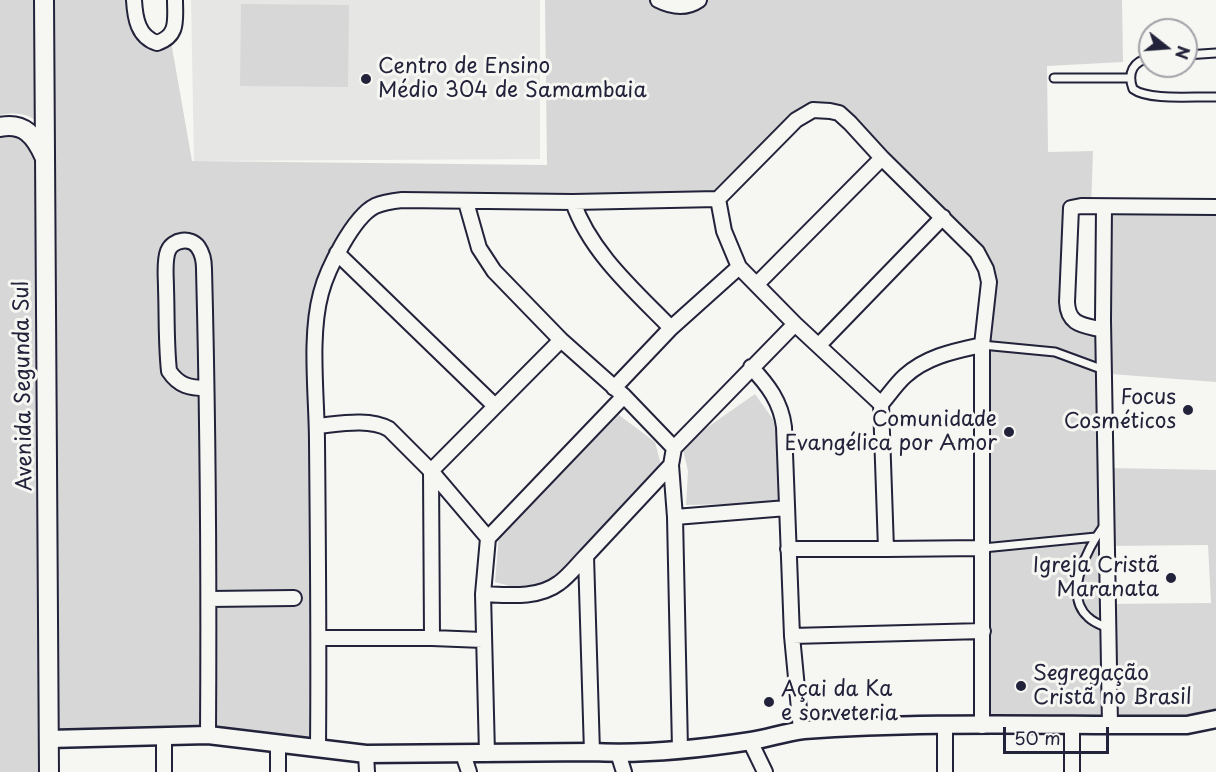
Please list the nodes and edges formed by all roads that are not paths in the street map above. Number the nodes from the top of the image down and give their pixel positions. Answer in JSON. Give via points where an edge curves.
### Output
{"nodes":[{"id":1,"x":44,"y":0,"type":"edge"},
{"id":2,"x":134,"y":0,"type":"edge"},
{"id":3,"x":176,"y":0,"type":"edge"},
{"id":4,"x":658,"y":0,"type":"edge"},
{"id":5,"x":699,"y":0,"type":"edge"},
{"id":6,"x":1216,"y":53,"type":"edge"},
{"id":7,"x":1198,"y":54,"type":"edge"},
{"id":8,"x":1138,"y":62,"type":"edge"},
{"id":9,"x":1054,"y":78,"type":"dead end"},
{"id":10,"x":1130,"y":78,"type":"junction"},
{"id":11,"x":1216,"y":97,"type":"edge"},
{"id":12,"x":0,"y":127,"type":"edge"},
{"id":13,"x":45,"y":157,"type":"junction"},
{"id":14,"x":882,"y":158,"type":"junction"},
{"id":15,"x":718,"y":199,"type":"junction"},
{"id":16,"x":466,"y":202,"type":"junction"},
{"id":17,"x":573,"y":202,"type":"junction"},
{"id":18,"x":1104,"y":207,"type":"junction"},
{"id":19,"x":1216,"y":207,"type":"edge"},
{"id":20,"x":943,"y":217,"type":"junction"},
{"id":21,"x":337,"y":254,"type":"junction"},
{"id":22,"x":739,"y":267,"type":"junction"},
{"id":23,"x":757,"y":284,"type":"junction"},
{"id":24,"x":795,"y":324,"type":"junction"},
{"id":25,"x":671,"y":328,"type":"junction"},
{"id":26,"x":1103,"y":330,"type":"junction"},
{"id":27,"x":561,"y":340,"type":"junction"},
{"id":28,"x":819,"y":345,"type":"junction"},
{"id":29,"x":982,"y":345,"type":"junction"},
{"id":30,"x":751,"y":367,"type":"junction"},
{"id":31,"x":1104,"y":370,"type":"junction"},
{"id":32,"x":206,"y":388,"type":"junction"},
{"id":33,"x":619,"y":392,"type":"junction"},
{"id":34,"x":881,"y":404,"type":"junction"},
{"id":35,"x":494,"y":405,"type":"junction"},
{"id":36,"x":317,"y":426,"type":"junction"},
{"id":37,"x":674,"y":448,"type":"junction"},
{"id":38,"x":671,"y":465,"type":"junction"},
{"id":39,"x":431,"y":471,"type":"junction"},
{"id":40,"x":787,"y":508,"type":"junction"},
{"id":41,"x":675,"y":517,"type":"junction"},
{"id":42,"x":1107,"y":522,"type":"junction"},
{"id":43,"x":1096,"y":537,"type":"junction"},
{"id":44,"x":488,"y":538,"type":"junction"},
{"id":45,"x":983,"y":548,"type":"junction"},
{"id":46,"x":788,"y":549,"type":"junction"},
{"id":47,"x":886,"y":549,"type":"junction"},
{"id":48,"x":586,"y":556,"type":"junction"},
{"id":49,"x":483,"y":594,"type":"junction"},
{"id":50,"x":294,"y":598,"type":"dead end"},
{"id":51,"x":208,"y":599,"type":"junction"},
{"id":52,"x":1108,"y":628,"type":"junction"},
{"id":53,"x":983,"y":631,"type":"junction"},
{"id":54,"x":792,"y":636,"type":"junction"},
{"id":55,"x":319,"y":638,"type":"junction"},
{"id":56,"x":432,"y":638,"type":"junction"},
{"id":57,"x":483,"y":640,"type":"junction"},
{"id":58,"x":1216,"y":719,"type":"edge"},
{"id":59,"x":1187,"y":725,"type":"junction"},
{"id":60,"x":945,"y":726,"type":"junction"},
{"id":61,"x":982,"y":726,"type":"junction"},
{"id":62,"x":1072,"y":726,"type":"junction"},
{"id":63,"x":1110,"y":726,"type":"junction"},
{"id":64,"x":1216,"y":729,"type":"edge"},
{"id":65,"x":801,"y":730,"type":"junction"},
{"id":66,"x":208,"y":735,"type":"junction"},
{"id":67,"x":164,"y":737,"type":"junction"},
{"id":68,"x":49,"y":739,"type":"junction"},
{"id":69,"x":750,"y":741,"type":"junction"},
{"id":70,"x":278,"y":744,"type":"junction"},
{"id":71,"x":318,"y":747,"type":"junction"},
{"id":72,"x":680,"y":749,"type":"junction"},
{"id":73,"x":592,"y":752,"type":"junction"},
{"id":74,"x":618,"y":753,"type":"junction"},
{"id":75,"x":366,"y":754,"type":"junction"},
{"id":76,"x":463,"y":754,"type":"junction"},
{"id":77,"x":487,"y":754,"type":"junction"},
{"id":78,"x":49,"y":772,"type":"edge"},
{"id":79,"x":164,"y":772,"type":"edge"},
{"id":80,"x":278,"y":772,"type":"edge"},
{"id":81,"x":367,"y":772,"type":"edge"},
{"id":82,"x":469,"y":772,"type":"edge"},
{"id":83,"x":624,"y":772,"type":"edge"},
{"id":84,"x":765,"y":772,"type":"edge"},
{"id":85,"x":945,"y":772,"type":"edge"},
{"id":86,"x":1072,"y":772,"type":"edge"}],
"edges":[{"from":1,"to":13,"type":"main road","name":"Avenida Segunda Sul"},
{"from":2,"to":3,"type":"street","via":[[141,32],[157,42],[173,30]]},
{"from":4,"to":5,"type":"street","via":[[678,6]]},
{"from":6,"to":7,"type":"lane"},
{"from":8,"to":10,"type":"lane"},
{"from":9,"to":10,"type":"lane"},
{"from":10,"to":11,"type":"lane","via":[[1138,93]]},
{"from":12,"to":13,"type":"main road","via":[[18,127],[29,132]]},
{"from":13,"to":68,"type":"main road","name":"Avenida Segunda Sul"},
{"from":14,"to":15,"type":"street","via":[[839,113],[813,110],[790,126]]},
{"from":14,"to":20,"type":"street"},
{"from":14,"to":23,"type":"street"},
{"from":15,"to":17,"type":"street"},
{"from":15,"to":22,"type":"street","via":[[724,231]]},
{"from":16,"to":17,"type":"street"},
{"from":16,"to":21,"type":"street","via":[[402,200],[373,207]]},
{"from":16,"to":27,"type":"street","via":[[479,248],[490,265]]},
{"from":17,"to":25,"type":"street","via":[[607,260]]},
{"from":18,"to":19,"type":"street"},
{"from":18,"to":26,"type":"street"},
{"from":18,"to":26,"type":"street","via":[[1070,209],[1067,302],[1071,319]]},
{"from":20,"to":28,"type":"street"},
{"from":20,"to":29,"type":"street","via":[[977,252],[986,269],[989,298]]},
{"from":21,"to":35,"type":"street"},
{"from":21,"to":36,"type":"street","via":[[316,312]]},
{"from":22,"to":23,"type":"street"},
{"from":22,"to":25,"type":"street"},
{"from":23,"to":24,"type":"street"},
{"from":24,"to":28,"type":"street"},
{"from":24,"to":30,"type":"street"},
{"from":25,"to":33,"type":"street"},
{"from":26,"to":31,"type":"street"},
{"from":27,"to":33,"type":"street"},
{"from":27,"to":35,"type":"street"},
{"from":28,"to":34,"type":"street"},
{"from":29,"to":31,"type":"lane","via":[[1055,352]]},
{"from":29,"to":34,"type":"street","via":[[930,360],[905,376]]},
{"from":29,"to":45,"type":"street"},
{"from":30,"to":37,"type":"street"},
{"from":30,"to":40,"type":"street","via":[[769,387],[782,414]]},
{"from":31,"to":42,"type":"street"},
{"from":32,"to":32,"type":"street","via":[[203,256],[196,244],[180,241],[168,251],[166,270],[169,371],[184,386]]},
{"from":32,"to":51,"type":"street"},
{"from":33,"to":37,"type":"street"},
{"from":33,"to":44,"type":"street"},
{"from":34,"to":47,"type":"street"},
{"from":35,"to":39,"type":"street"},
{"from":36,"to":39,"type":"street","via":[[382,425]]},
{"from":36,"to":55,"type":"street"},
{"from":37,"to":38,"type":"street"},
{"from":38,"to":41,"type":"street"},
{"from":38,"to":48,"type":"street"},
{"from":39,"to":44,"type":"street"},
{"from":39,"to":56,"type":"street"},
{"from":40,"to":41,"type":"street"},
{"from":40,"to":46,"type":"street"},
{"from":41,"to":72,"type":"street"},
{"from":42,"to":43,"type":"lane"},
{"from":42,"to":52,"type":"street"},
{"from":43,"to":45,"type":"lane"},
{"from":43,"to":52,"type":"lane","via":[[1083,559],[1078,596],[1086,616]]},
{"from":44,"to":49,"type":"street"},
{"from":45,"to":47,"type":"street"},
{"from":45,"to":53,"type":"street"},
{"from":46,"to":47,"type":"street"},
{"from":46,"to":54,"type":"street"},
{"from":48,"to":49,"type":"street","via":[[547,589],[516,595]]},
{"from":48,"to":73,"type":"street"},
{"from":49,"to":57,"type":"street"},
{"from":50,"to":51,"type":"street"},
{"from":51,"to":66,"type":"street"},
{"from":52,"to":63,"type":"street"},
{"from":53,"to":54,"type":"street"},
{"from":53,"to":61,"type":"street"},
{"from":54,"to":65,"type":"street"},
{"from":55,"to":56,"type":"street"},
{"from":55,"to":71,"type":"street"},
{"from":56,"to":57,"type":"street"},
{"from":57,"to":77,"type":"street"},
{"from":58,"to":59,"type":"street"},
{"from":59,"to":63,"type":"street"},
{"from":59,"to":64,"type":"street"},
{"from":60,"to":61,"type":"street"},
{"from":60,"to":65,"type":"street"},
{"from":60,"to":85,"type":"street"},
{"from":61,"to":62,"type":"street"},
{"from":62,"to":63,"type":"street"},
{"from":62,"to":86,"type":"street"},
{"from":65,"to":69,"type":"street"},
{"from":66,"to":67,"type":"street"},
{"from":66,"to":70,"type":"street"},
{"from":67,"to":68,"type":"street"},
{"from":67,"to":79,"type":"street"},
{"from":68,"to":78,"type":"main road","name":"Avenida Segunda Sul"},
{"from":69,"to":72,"type":"street"},
{"from":69,"to":84,"type":"street"},
{"from":70,"to":71,"type":"street"},
{"from":70,"to":80,"type":"street"},
{"from":71,"to":75,"type":"street"},
{"from":72,"to":74,"type":"street"},
{"from":73,"to":74,"type":"street"},
{"from":73,"to":77,"type":"street"},
{"from":74,"to":83,"type":"street"},
{"from":75,"to":76,"type":"street"},
{"from":75,"to":81,"type":"street"},
{"from":76,"to":77,"type":"street"},
{"from":76,"to":82,"type":"street"}]}
